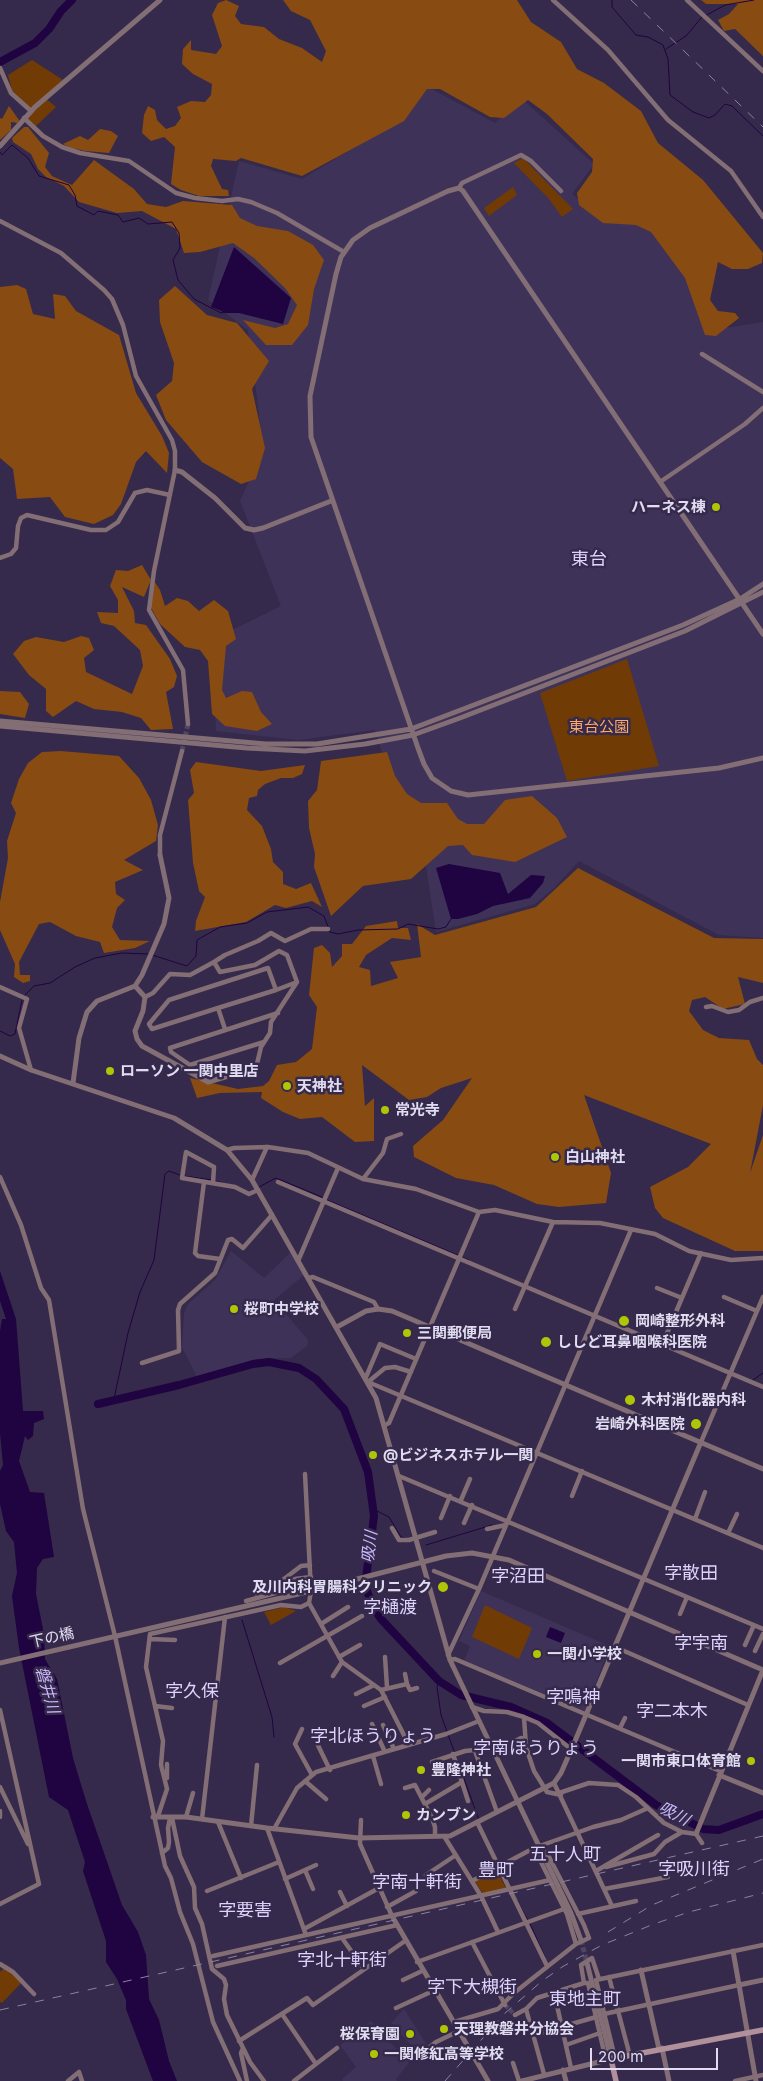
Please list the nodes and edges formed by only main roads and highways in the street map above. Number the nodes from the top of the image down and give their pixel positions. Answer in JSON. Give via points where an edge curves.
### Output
{"nodes":[{"id":1,"x":763,"y":2030,"type":"edge"},
{"id":2,"x":616,"y":2081,"type":"edge"}],
"edges":[{"from":1,"to":2,"type":"main road","via":[[611,2059]]}]}
